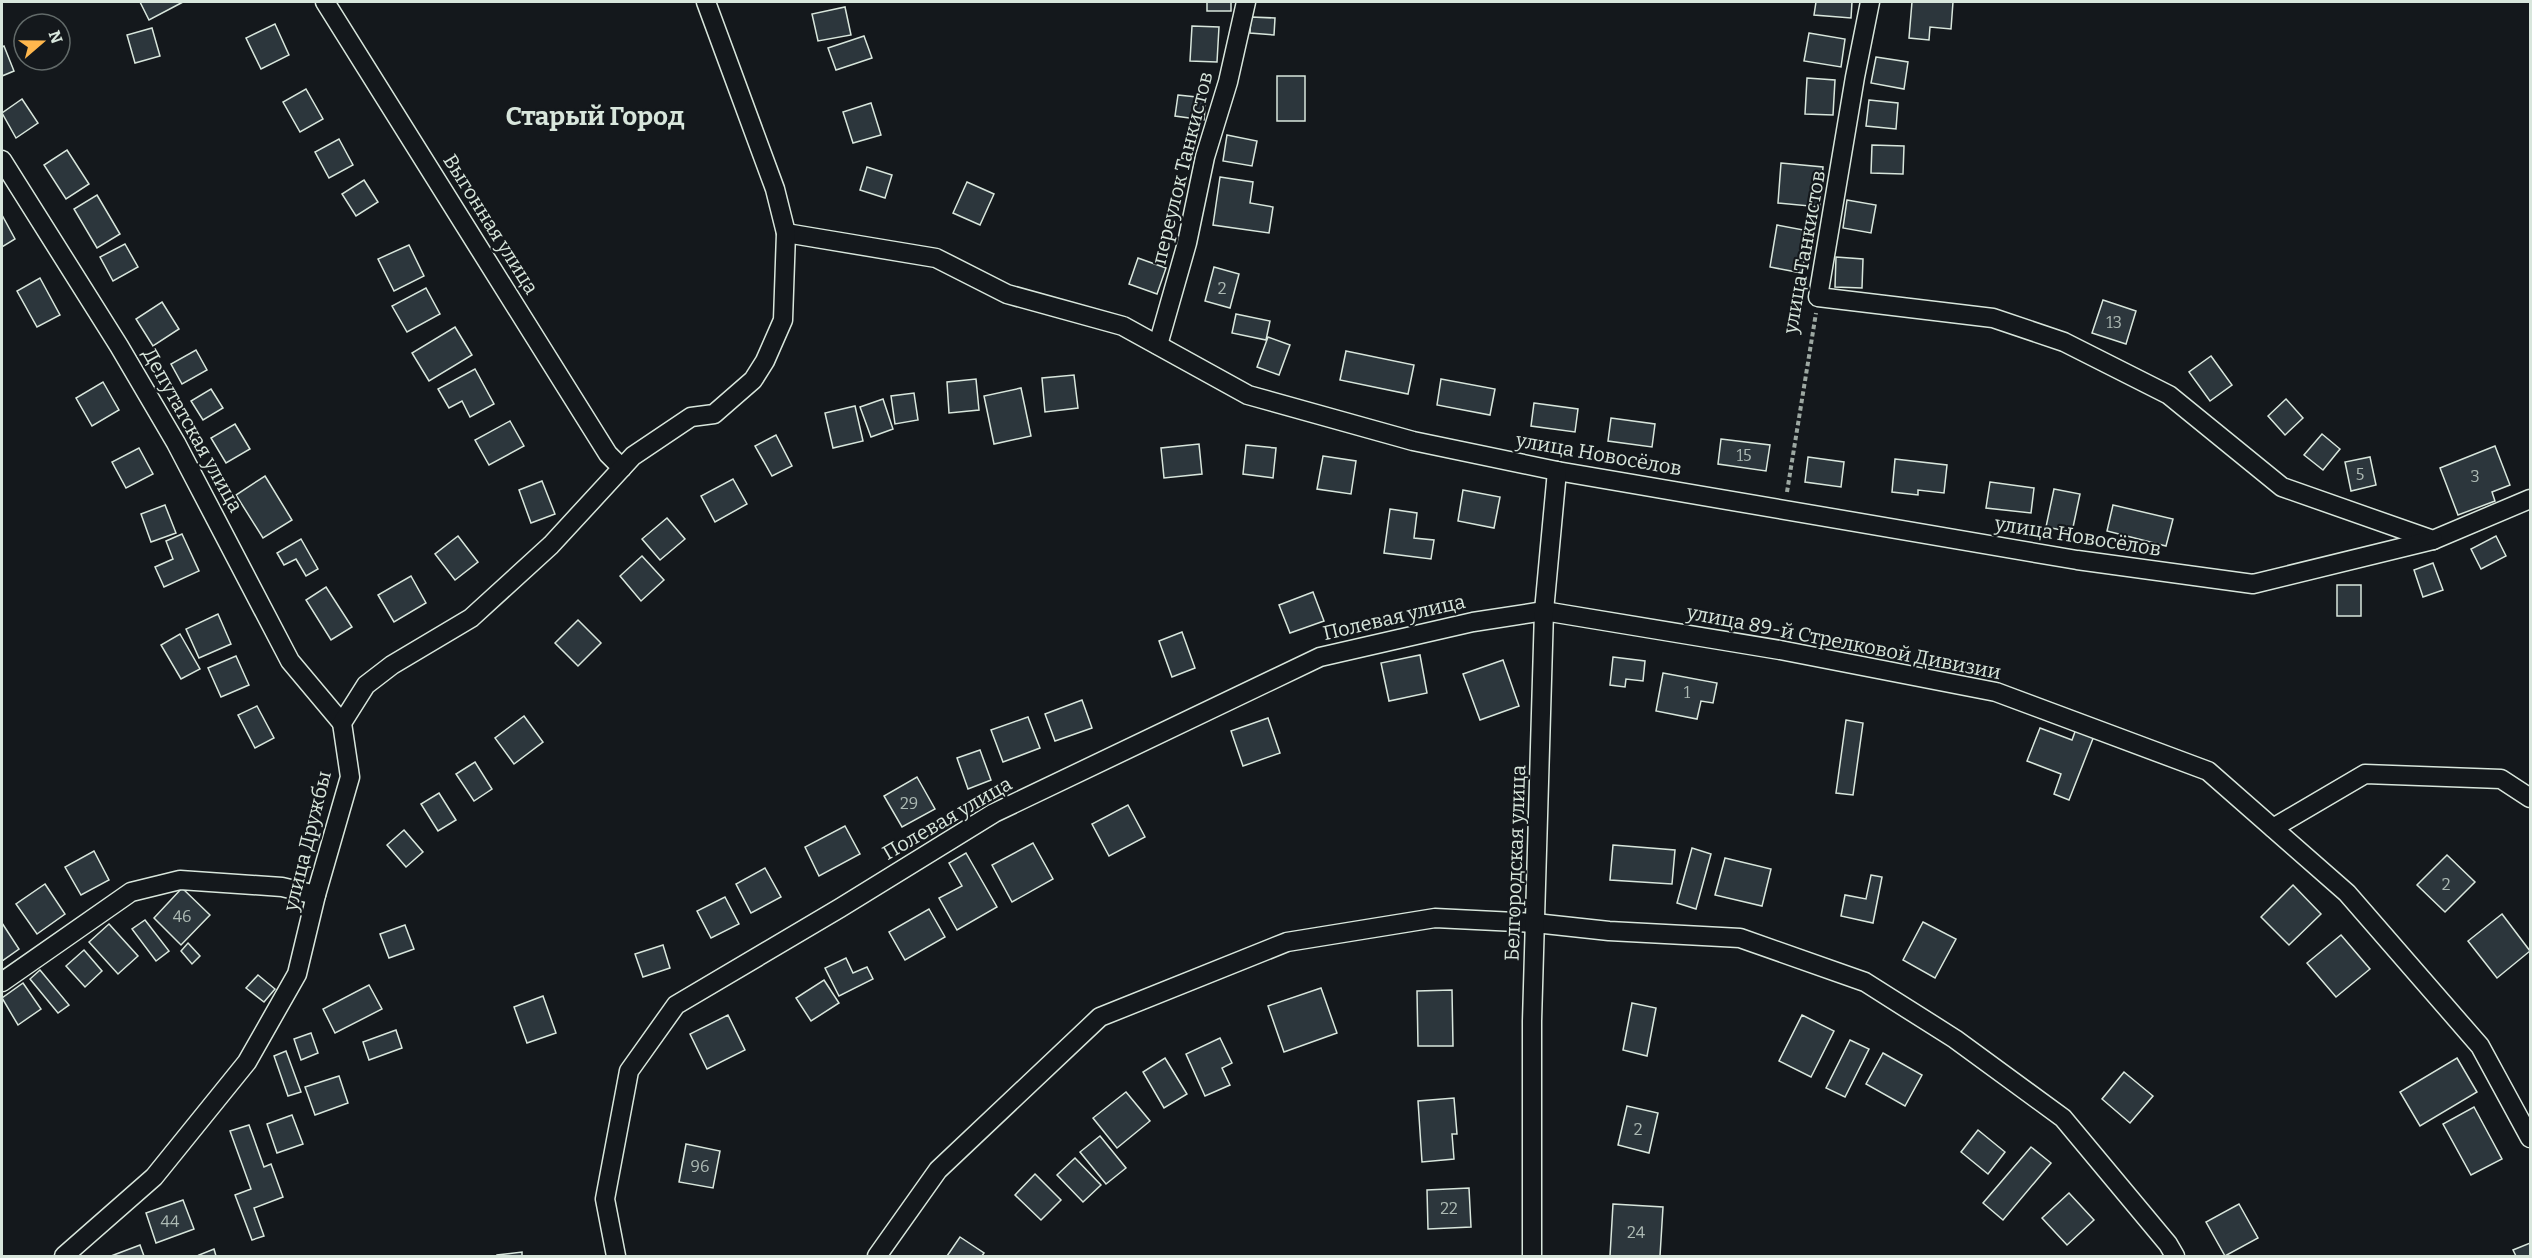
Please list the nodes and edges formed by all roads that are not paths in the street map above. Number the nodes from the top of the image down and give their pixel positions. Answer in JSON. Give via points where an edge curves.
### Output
{"nodes":[{"id":1,"x":325,"y":2,"type":"edge"},
{"id":2,"x":706,"y":2,"type":"edge"},
{"id":3,"x":1246,"y":2,"type":"edge"},
{"id":4,"x":1870,"y":2,"type":"edge"},
{"id":5,"x":2,"y":160,"type":"edge"},
{"id":6,"x":786,"y":233,"type":"junction"},
{"id":7,"x":1158,"y":345,"type":"junction"},
{"id":8,"x":622,"y":468,"type":"junction"},
{"id":9,"x":1557,"y":471,"type":"junction"},
{"id":10,"x":2530,"y":499,"type":"edge"},
{"id":11,"x":2433,"y":540,"type":"junction"},
{"id":12,"x":1544,"y":611,"type":"junction"},
{"id":13,"x":342,"y":723,"type":"junction"},
{"id":14,"x":2530,"y":798,"type":"edge"},
{"id":15,"x":2273,"y":828,"type":"junction"},
{"id":16,"x":316,"y":895,"type":"junction"},
{"id":17,"x":1535,"y":923,"type":"junction"},
{"id":18,"x":2,"y":982,"type":"edge"},
{"id":19,"x":2530,"y":1138,"type":"edge"},
{"id":20,"x":64,"y":1257,"type":"edge"},
{"id":21,"x":616,"y":1257,"type":"edge"},
{"id":22,"x":877,"y":1257,"type":"edge"},
{"id":23,"x":1532,"y":1257,"type":"edge"},
{"id":24,"x":2175,"y":1257,"type":"edge"}],
"edges":[{"from":1,"to":8,"type":"street","name":"Выгонная улица","via":[[608,454]]},
{"from":2,"to":6,"type":"street","via":[[775,189]]},
{"from":3,"to":7,"type":"street","name":"переулок Танкистов"},
{"from":4,"to":11,"type":"street","name":"улица Танкистов","via":[[1818,297],[1993,318],[2064,342],[2169,395],[2282,487]]},
{"from":5,"to":13,"type":"street","name":"Депутатская улица","via":[[120,346],[290,661]]},
{"from":6,"to":7,"type":"street","name":"улица Новосёлов","via":[[936,258],[1007,294],[1123,326]]},
{"from":6,"to":8,"type":"street","via":[[783,320],[753,380],[714,414],[692,417],[646,445]]},
{"from":7,"to":9,"type":"street","name":"улица Новосёлов","via":[[1248,395],[1413,441]]},
{"from":8,"to":13,"type":"street","via":[[551,545],[471,618],[366,685]]},
{"from":9,"to":11,"type":"street","name":"улица Новосёлов","via":[[2077,560],[2253,584]]},
{"from":9,"to":12,"type":"street","name":"Белгородская улица"},
{"from":10,"to":11,"type":"street","name":"улица Новосёлов"},
{"from":12,"to":15,"type":"street","name":"улица 89-й Стрелковой Дивизии","via":[[1779,650],[1996,692],[2208,771]]},
{"from":12,"to":17,"type":"street","name":"Белгородская улица"},
{"from":12,"to":21,"type":"street","name":"Полевая улица","via":[[1473,622],[1320,657],[993,813],[676,1005],[629,1071],[605,1199]]},
{"from":13,"to":16,"type":"street","name":"улица Дружбы","via":[[350,777]]},
{"from":14,"to":15,"type":"street","via":[[2500,779],[2365,774]]},
{"from":15,"to":19,"type":"street","name":"улица 89-й Стрелковой Дивизии","via":[[2347,893],[2480,1046]]},
{"from":16,"to":18,"type":"street","via":[[282,887],[180,880],[131,892]]},
{"from":16,"to":20,"type":"street","name":"улица Дружбы","via":[[297,974],[247,1062],[154,1177]]},
{"from":17,"to":22,"type":"street","via":[[1435,918],[1287,942],[1100,1017],[938,1170]]},
{"from":17,"to":23,"type":"street","name":"Белгородская улица"},
{"from":17,"to":24,"type":"street","via":[[1740,938],[1865,982],[1955,1039],[2063,1119]]}]}
